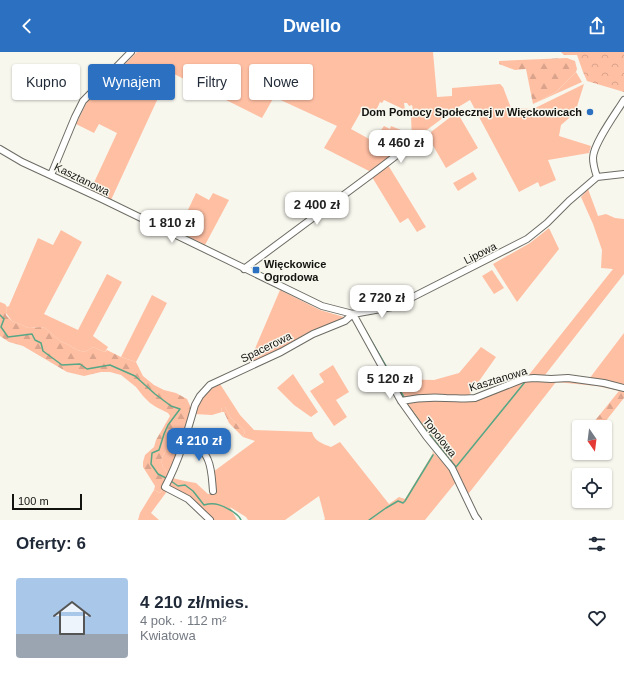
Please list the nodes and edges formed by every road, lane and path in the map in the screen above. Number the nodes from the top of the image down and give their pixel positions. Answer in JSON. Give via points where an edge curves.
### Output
{"nodes":[{"id":1,"x":131,"y":52,"type":"edge"},
{"id":2,"x":624,"y":100,"type":"edge"},
{"id":3,"x":410,"y":145,"type":"dead end"},
{"id":4,"x":0,"y":149,"type":"edge"},
{"id":5,"x":624,"y":174,"type":"edge"},
{"id":6,"x":52,"y":175,"type":"junction"},
{"id":7,"x":597,"y":177,"type":"junction"},
{"id":8,"x":244,"y":269,"type":"junction"},
{"id":9,"x":353,"y":314,"type":"junction"},
{"id":10,"x":624,"y":388,"type":"edge"},
{"id":11,"x":401,"y":401,"type":"junction"},
{"id":12,"x":187,"y":432,"type":"junction"},
{"id":13,"x":213,"y":491,"type":"dead end"},
{"id":14,"x":210,"y":520,"type":"edge"},
{"id":15,"x":478,"y":520,"type":"edge"}],
"edges":[{"from":1,"to":6,"type":"street","via":[[83,101]]},
{"from":2,"to":7,"type":"street","via":[[594,152],[594,169]]},
{"from":3,"to":8,"type":"street"},
{"from":4,"to":6,"type":"street","name":"Kasztanowa"},
{"from":5,"to":7,"type":"street"},
{"from":6,"to":8,"type":"street","name":"Kasztanowa"},
{"from":7,"to":9,"type":"street","name":"Lipowa","via":[[527,239],[392,307]]},
{"from":8,"to":9,"type":"street","name":"Kasztanowa","via":[[322,306]]},
{"from":9,"to":11,"type":"street","name":"Topolowa"},
{"from":9,"to":12,"type":"street","name":"Spacerowa","via":[[345,321],[210,385],[200,396]]},
{"from":10,"to":11,"type":"street","name":"Kasztanowa","via":[[568,378],[534,378],[501,387],[475,398]]},
{"from":11,"to":15,"type":"street","name":"Topolowa","via":[[452,468]]},
{"from":12,"to":13,"type":"street","via":[[208,459]]},
{"from":12,"to":14,"type":"street","name":"Spacerowa","via":[[165,487],[188,499]]}]}
